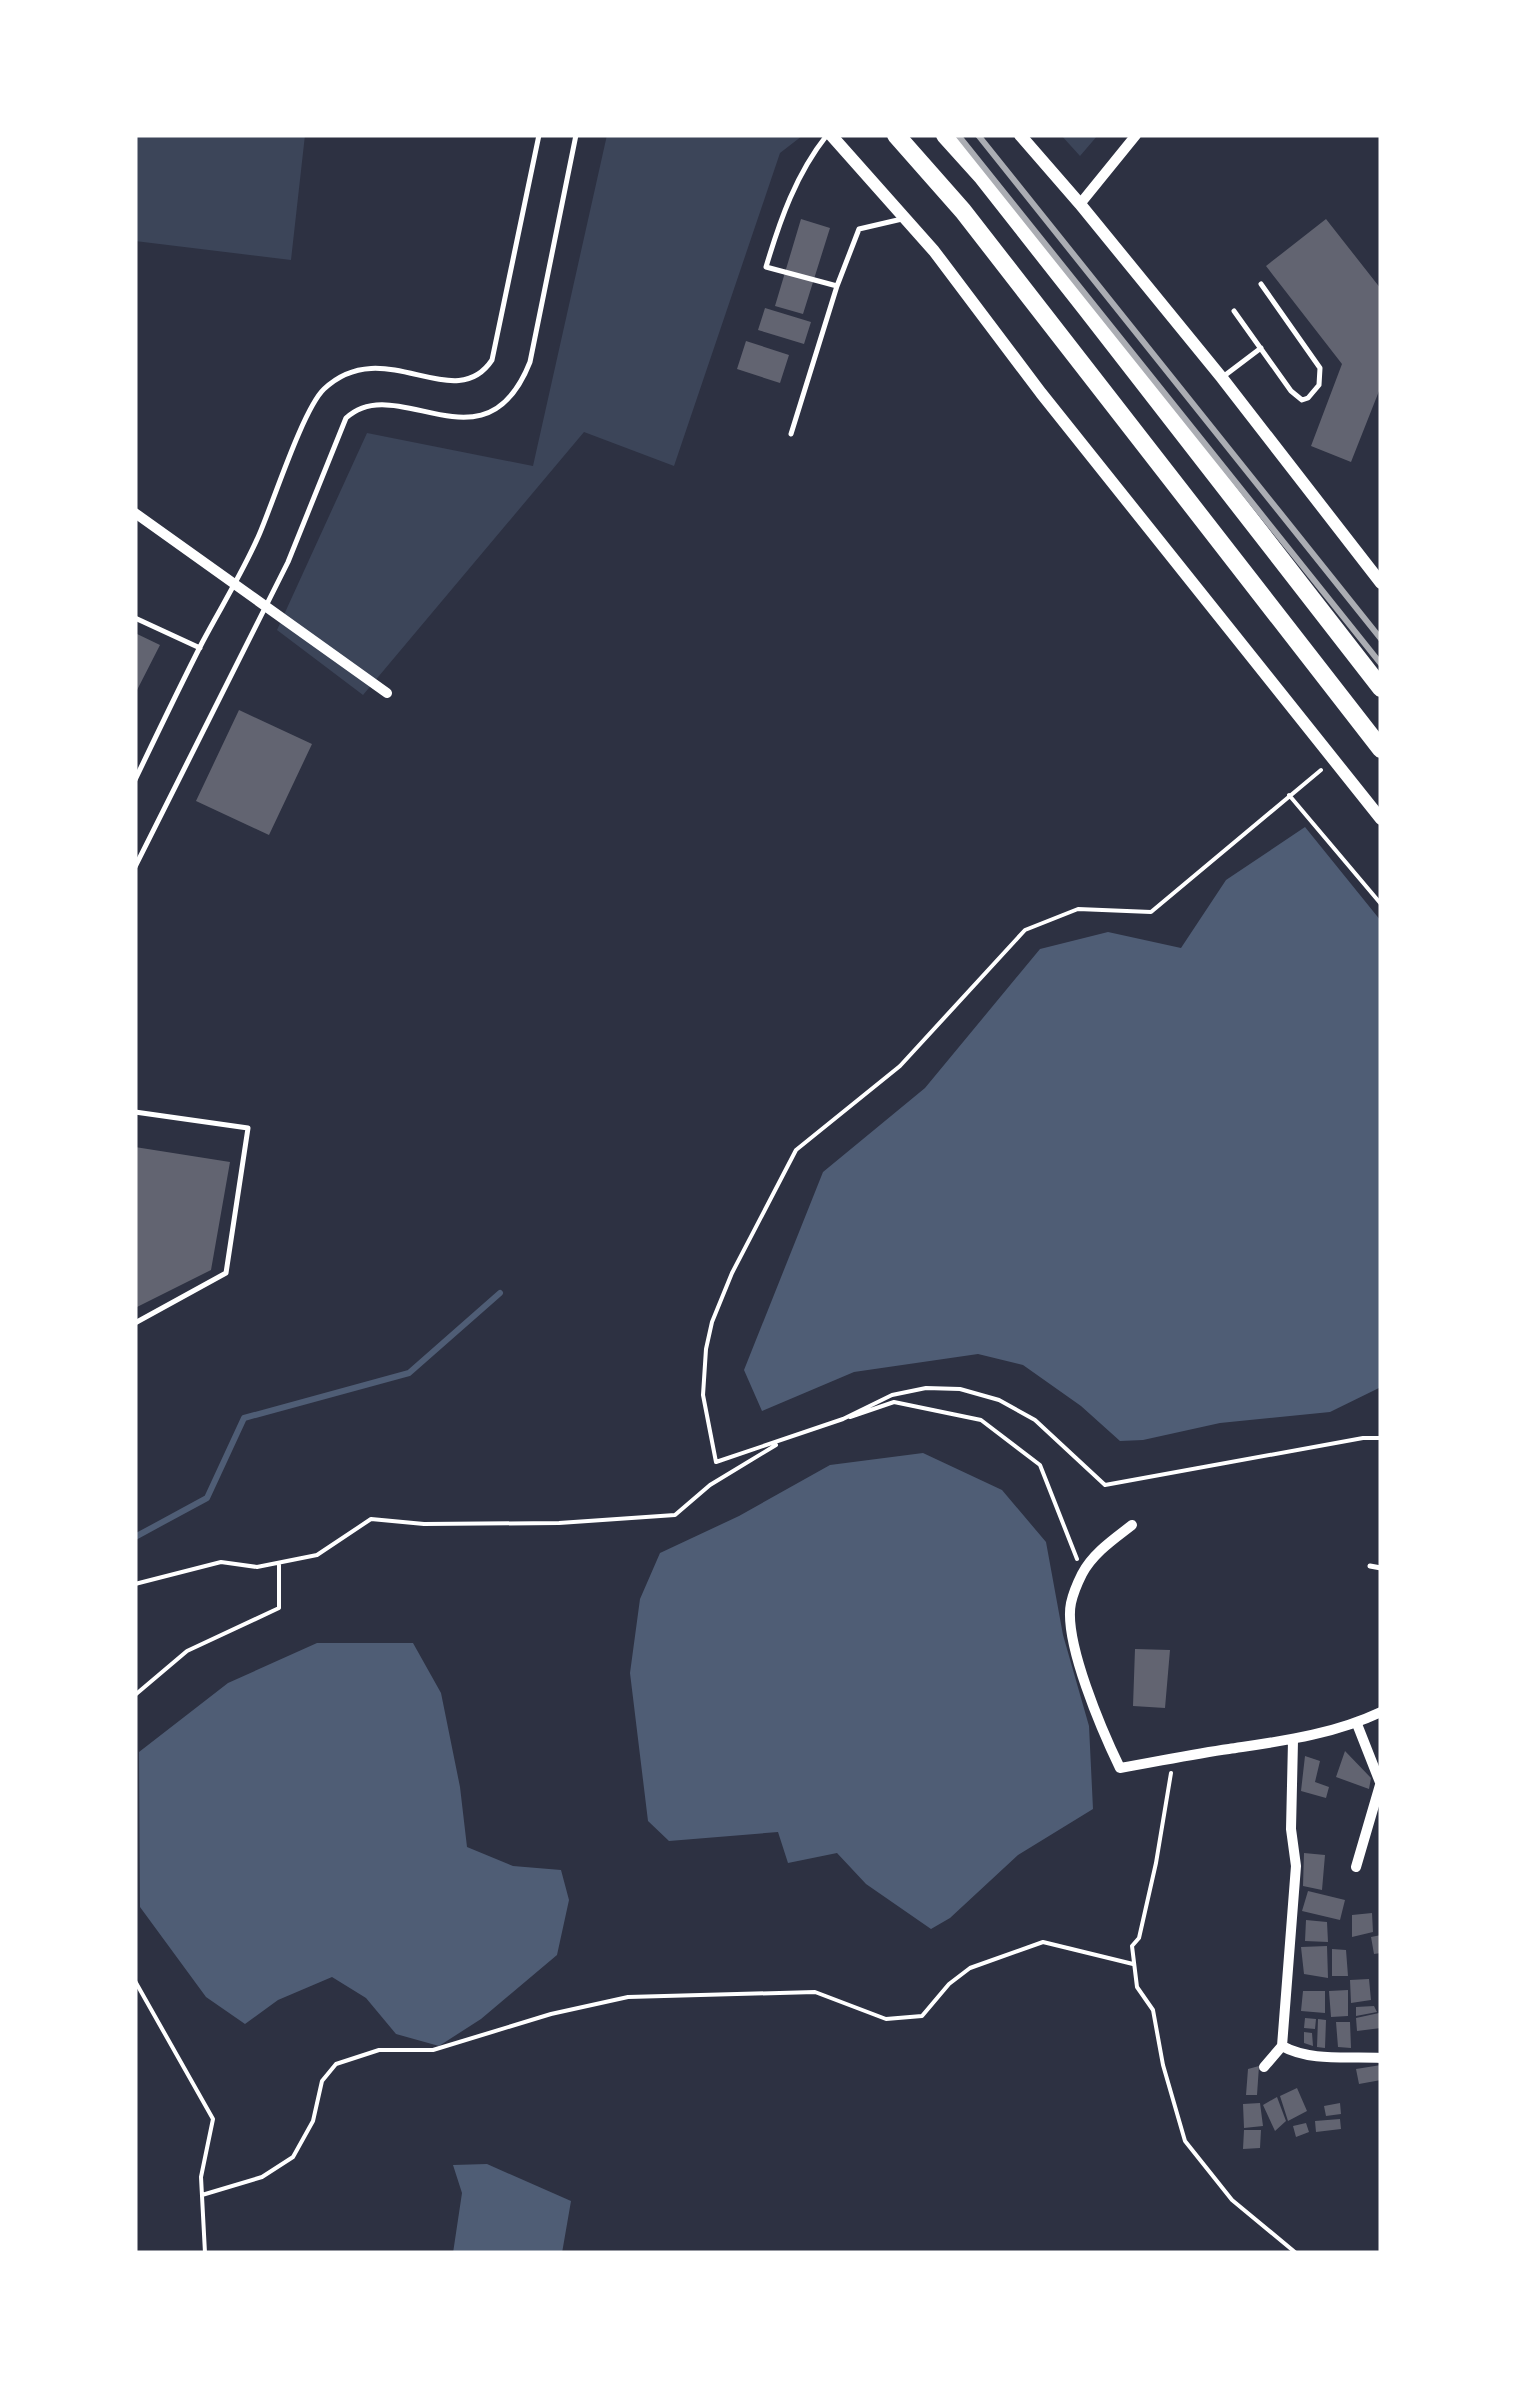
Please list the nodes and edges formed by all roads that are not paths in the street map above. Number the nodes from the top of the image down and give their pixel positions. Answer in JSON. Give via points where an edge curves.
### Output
{"nodes":[{"id":1,"x":539,"y":135,"type":"edge"},
{"id":2,"x":576,"y":135,"type":"edge"},
{"id":3,"x":829,"y":135,"type":"edge"},
{"id":4,"x":896,"y":135,"type":"edge"},
{"id":5,"x":944,"y":135,"type":"edge"},
{"id":6,"x":1020,"y":135,"type":"edge"},
{"id":7,"x":1136,"y":135,"type":"edge"},
{"id":8,"x":1080,"y":204,"type":"junction"},
{"id":9,"x":905,"y":219,"type":"junction"},
{"id":10,"x":1261,"y":284,"type":"dead end"},
{"id":11,"x":837,"y":286,"type":"junction"},
{"id":12,"x":1234,"y":311,"type":"dead end"},
{"id":13,"x":1261,"y":348,"type":"junction"},
{"id":14,"x":1222,"y":378,"type":"junction"},
{"id":15,"x":790,"y":434,"type":"dead end"},
{"id":16,"x":135,"y":513,"type":"edge"},
{"id":17,"x":1381,"y":583,"type":"edge"},
{"id":18,"x":135,"y":618,"type":"edge"},
{"id":19,"x":200,"y":648,"type":"junction"},
{"id":20,"x":1381,"y":688,"type":"edge"},
{"id":21,"x":387,"y":694,"type":"dead end"},
{"id":22,"x":1381,"y":749,"type":"edge"},
{"id":23,"x":135,"y":780,"type":"edge"},
{"id":24,"x":1381,"y":819,"type":"edge"},
{"id":25,"x":135,"y":868,"type":"edge"},
{"id":26,"x":135,"y":1112,"type":"edge"},
{"id":27,"x":135,"y":1323,"type":"edge"},
{"id":28,"x":1132,"y":1525,"type":"dead end"},
{"id":29,"x":1370,"y":1566,"type":"dead end"},
{"id":30,"x":1381,"y":1568,"type":"edge"},
{"id":31,"x":1381,"y":1712,"type":"edge"},
{"id":32,"x":1357,"y":1724,"type":"junction"},
{"id":33,"x":1293,"y":1741,"type":"junction"},
{"id":34,"x":1380,"y":1785,"type":"edge"},
{"id":35,"x":1356,"y":1868,"type":"dead end"},
{"id":36,"x":1282,"y":2046,"type":"junction"},
{"id":37,"x":1381,"y":2058,"type":"edge"},
{"id":38,"x":1264,"y":2067,"type":"dead end"}],
"edges":[{"from":1,"to":19,"type":"lane","via":[[487,368],[456,382],[382,367],[357,370],[315,399],[257,539]]},
{"from":2,"to":25,"type":"lane","via":[[530,362],[514,391],[473,416],[442,417],[379,403],[346,418],[288,562]]},
{"from":3,"to":9,"type":"street"},
{"from":3,"to":11,"type":"lane","via":[[783,211],[766,267]]},
{"from":4,"to":22,"type":"highway","via":[[963,210]]},
{"from":5,"to":20,"type":"highway"},
{"from":6,"to":8,"type":"street"},
{"from":7,"to":8,"type":"street"},
{"from":8,"to":14,"type":"street"},
{"from":9,"to":11,"type":"lane","via":[[858,229]]},
{"from":9,"to":24,"type":"street"},
{"from":10,"to":13,"type":"lane","via":[[1320,368],[1308,398],[1297,397]]},
{"from":11,"to":15,"type":"lane"},
{"from":12,"to":13,"type":"lane"},
{"from":13,"to":14,"type":"lane"},
{"from":14,"to":17,"type":"street"},
{"from":16,"to":21,"type":"street"},
{"from":18,"to":19,"type":"lane"},
{"from":19,"to":23,"type":"lane"},
{"from":26,"to":27,"type":"lane","via":[[248,1128],[226,1273]]},
{"from":28,"to":33,"type":"street","via":[[1095,1555],[1070,1606],[1098,1724],[1120,1768]]},
{"from":29,"to":30,"type":"lane"},
{"from":31,"to":32,"type":"street"},
{"from":32,"to":33,"type":"street"},
{"from":32,"to":34,"type":"street"},
{"from":33,"to":36,"type":"street","via":[[1296,1866]]},
{"from":34,"to":35,"type":"street"},
{"from":36,"to":37,"type":"street","via":[[1313,2056]]},
{"from":36,"to":38,"type":"street"}]}
